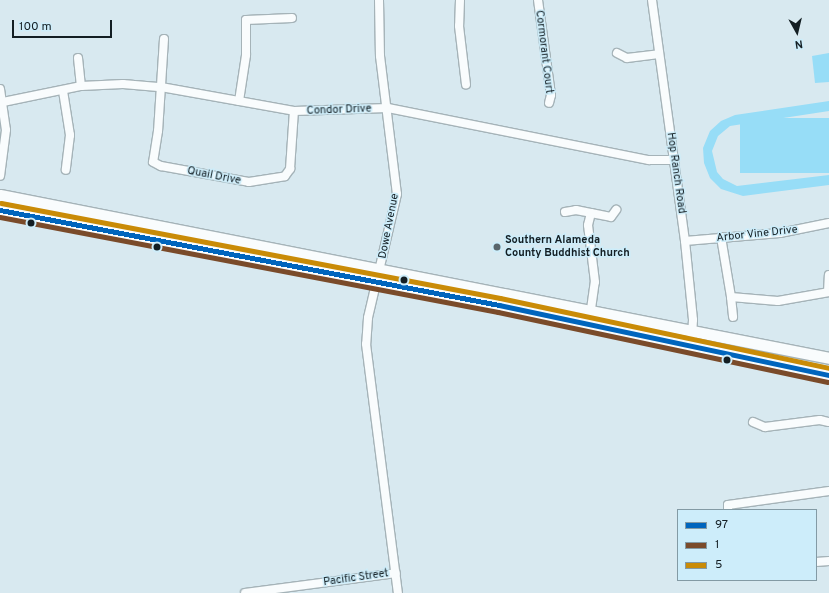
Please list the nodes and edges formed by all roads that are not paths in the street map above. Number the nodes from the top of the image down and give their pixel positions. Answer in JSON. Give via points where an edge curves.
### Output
{"nodes":[{"id":1,"x":379,"y":0,"type":"edge"},
{"id":2,"x":460,"y":0,"type":"edge"},
{"id":3,"x":538,"y":0,"type":"edge"},
{"id":4,"x":652,"y":0,"type":"edge"},
{"id":5,"x":292,"y":18,"type":"dead end"},
{"id":6,"x":164,"y":39,"type":"dead end"},
{"id":7,"x":616,"y":53,"type":"dead end"},
{"id":8,"x":659,"y":54,"type":"junction"},
{"id":9,"x":78,"y":58,"type":"dead end"},
{"id":10,"x":466,"y":85,"type":"dead end"},
{"id":11,"x":81,"y":86,"type":"junction"},
{"id":12,"x":161,"y":87,"type":"junction"},
{"id":13,"x":0,"y":89,"type":"edge"},
{"id":14,"x":64,"y":91,"type":"junction"},
{"id":15,"x":239,"y":101,"type":"junction"},
{"id":16,"x":3,"y":102,"type":"junction"},
{"id":17,"x":550,"y":103,"type":"dead end"},
{"id":18,"x":388,"y":108,"type":"junction"},
{"id":19,"x":294,"y":111,"type":"junction"},
{"id":20,"x":674,"y":160,"type":"junction"},
{"id":21,"x":66,"y":170,"type":"dead end"},
{"id":22,"x":0,"y":176,"type":"edge"},
{"id":23,"x":0,"y":195,"type":"edge"},
{"id":24,"x":0,"y":210,"type":"edge"},
{"id":25,"x":616,"y":210,"type":"dead end"},
{"id":26,"x":565,"y":212,"type":"dead end"},
{"id":27,"x":591,"y":213,"type":"junction"},
{"id":28,"x":829,"y":223,"type":"edge"},
{"id":29,"x":721,"y":237,"type":"junction"},
{"id":30,"x":685,"y":241,"type":"junction"},
{"id":31,"x":380,"y":270,"type":"junction"},
{"id":32,"x":829,"y":275,"type":"edge"},
{"id":33,"x":377,"y":282,"type":"junction"},
{"id":34,"x":828,"y":292,"type":"edge"},
{"id":35,"x":731,"y":297,"type":"junction"},
{"id":36,"x":591,"y":309,"type":"junction"},
{"id":37,"x":733,"y":316,"type":"dead end"},
{"id":38,"x":693,"y":330,"type":"junction"},
{"id":39,"x":691,"y":346,"type":"junction"},
{"id":40,"x":829,"y":358,"type":"edge"},
{"id":41,"x":829,"y":375,"type":"edge"},
{"id":42,"x":753,"y":422,"type":"dead end"},
{"id":43,"x":829,"y":422,"type":"edge"},
{"id":44,"x":829,"y":492,"type":"edge"},
{"id":45,"x":728,"y":509,"type":"edge"},
{"id":46,"x":829,"y":561,"type":"edge"},
{"id":47,"x":817,"y":562,"type":"edge"},
{"id":48,"x":396,"y":573,"type":"junction"},
{"id":49,"x":293,"y":590,"type":"edge"},
{"id":50,"x":245,"y":593,"type":"edge"},
{"id":51,"x":398,"y":593,"type":"edge"}],
"edges":[{"from":1,"to":18,"type":"street","name":"Dowe Avenue","via":[[380,56]]},
{"from":2,"to":10,"type":"street","via":[[459,26]]},
{"from":3,"to":17,"type":"street","name":"Cormorant Court"},
{"from":4,"to":8,"type":"street","name":"Hop Ranch Road"},
{"from":5,"to":15,"type":"street","via":[[246,20],[246,54]]},
{"from":6,"to":12,"type":"street"},
{"from":7,"to":8,"type":"street","via":[[627,58]]},
{"from":8,"to":20,"type":"street","name":"Hop Ranch Road"},
{"from":9,"to":11,"type":"street"},
{"from":11,"to":12,"type":"street","name":"Condor Drive","via":[[123,84]]},
{"from":11,"to":14,"type":"street","name":"Condor Drive"},
{"from":12,"to":15,"type":"street","name":"Condor Drive"},
{"from":12,"to":19,"type":"street","name":"Quail Drive","via":[[153,162],[161,166],[249,182],[285,176],[290,169]]},
{"from":13,"to":16,"type":"street"},
{"from":14,"to":16,"type":"street","name":"Condor Drive"},
{"from":14,"to":21,"type":"street","via":[[70,135]]},
{"from":15,"to":19,"type":"street","name":"Condor Drive"},
{"from":16,"to":22,"type":"street","via":[[6,130]]},
{"from":18,"to":19,"type":"street","name":"Condor Drive"},
{"from":18,"to":20,"type":"street","name":"Condor Drive","via":[[649,160]]},
{"from":18,"to":31,"type":"street","name":"Dowe Avenue","via":[[397,194]]},
{"from":20,"to":30,"type":"street","name":"Hop Ranch Road"},
{"from":23,"to":31,"type":"main road"},
{"from":24,"to":33,"type":"main road"},
{"from":25,"to":27,"type":"street","via":[[611,217]]},
{"from":26,"to":27,"type":"street","via":[[576,210]]},
{"from":27,"to":36,"type":"street","via":[[588,225],[595,282]]},
{"from":28,"to":29,"type":"street","name":"Arbor Vine Drive","via":[[780,233]]},
{"from":29,"to":30,"type":"street","name":"Arbor Vine Drive"},
{"from":29,"to":35,"type":"street"},
{"from":30,"to":38,"type":"street","name":"Hop Ranch Road"},
{"from":31,"to":33,"type":"street","name":"Dowe Avenue"},
{"from":31,"to":36,"type":"main road"},
{"from":32,"to":34,"type":"street"},
{"from":33,"to":39,"type":"main road"},
{"from":33,"to":48,"type":"street","name":"Dowe Avenue","via":[[366,330],[366,356]]},
{"from":34,"to":35,"type":"street","via":[[778,301]]},
{"from":35,"to":37,"type":"street"},
{"from":36,"to":38,"type":"main road"},
{"from":38,"to":39,"type":"street","name":"Hop Ranch Road"},
{"from":38,"to":40,"type":"main road"},
{"from":39,"to":41,"type":"main road"},
{"from":42,"to":43,"type":"street","via":[[765,427],[820,420]]},
{"from":44,"to":45,"type":"street","via":[[728,505]]},
{"from":46,"to":47,"type":"street"},
{"from":48,"to":49,"type":"street","name":"Pacific Street"},
{"from":48,"to":51,"type":"street","name":"Dowe Avenue"},
{"from":49,"to":50,"type":"street","name":"Pacific Street"}]}
